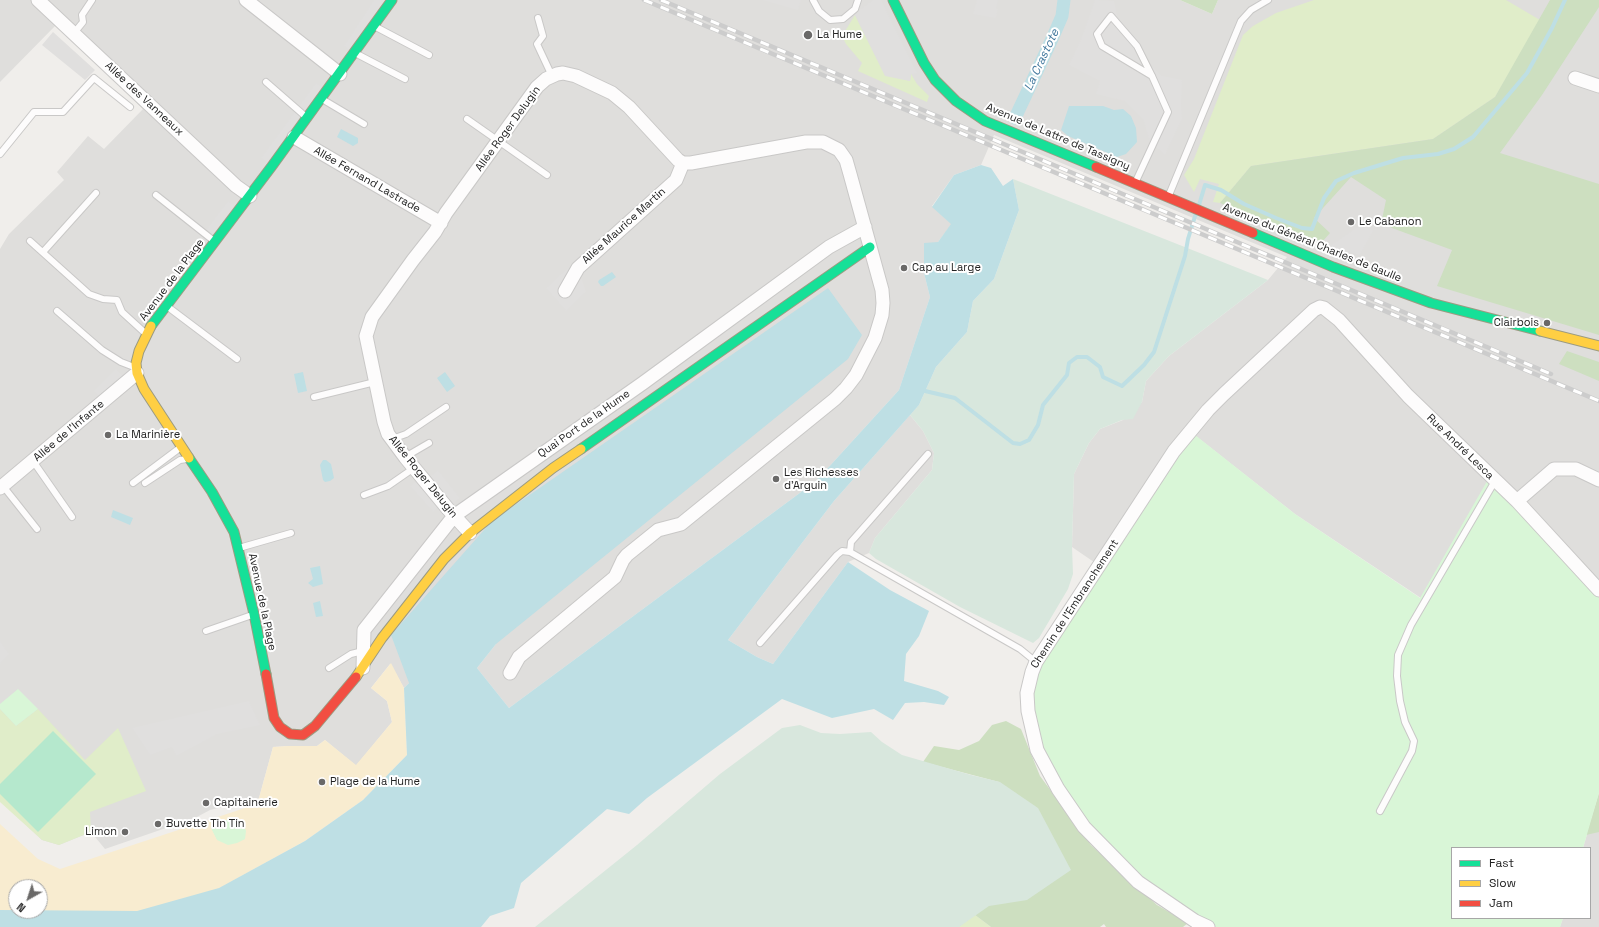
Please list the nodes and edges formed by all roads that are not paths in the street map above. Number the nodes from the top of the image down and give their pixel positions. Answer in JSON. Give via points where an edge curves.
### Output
{"nodes":[{"id":1,"x":38,"y":0,"type":"edge"},
{"id":2,"x":92,"y":0,"type":"edge"},
{"id":3,"x":246,"y":0,"type":"edge"},
{"id":4,"x":392,"y":0,"type":"edge"},
{"id":5,"x":813,"y":0,"type":"edge"},
{"id":6,"x":858,"y":0,"type":"edge"},
{"id":7,"x":893,"y":0,"type":"edge"},
{"id":8,"x":1268,"y":0,"type":"edge"},
{"id":9,"x":538,"y":18,"type":"dead end"},
{"id":10,"x":375,"y":26,"type":"junction"},
{"id":11,"x":74,"y":33,"type":"junction"},
{"id":12,"x":355,"y":53,"type":"junction"},
{"id":13,"x":429,"y":55,"type":"dead end"},
{"id":14,"x":340,"y":74,"type":"junction"},
{"id":15,"x":552,"y":76,"type":"junction"},
{"id":16,"x":1152,"y":76,"type":"junction"},
{"id":17,"x":1575,"y":78,"type":"dead end"},
{"id":18,"x":405,"y":79,"type":"dead end"},
{"id":19,"x":266,"y":82,"type":"dead end"},
{"id":20,"x":1599,"y":86,"type":"edge"},
{"id":21,"x":322,"y":99,"type":"junction"},
{"id":22,"x":130,"y":107,"type":"dead end"},
{"id":23,"x":308,"y":118,"type":"junction"},
{"id":24,"x":467,"y":119,"type":"dead end"},
{"id":25,"x":364,"y":124,"type":"dead end"},
{"id":26,"x":294,"y":137,"type":"junction"},
{"id":27,"x":499,"y":141,"type":"junction"},
{"id":28,"x":0,"y":154,"type":"edge"},
{"id":29,"x":683,"y":163,"type":"junction"},
{"id":30,"x":548,"y":175,"type":"dead end"},
{"id":31,"x":1135,"y":182,"type":"junction"},
{"id":32,"x":96,"y":192,"type":"dead end"},
{"id":33,"x":156,"y":195,"type":"dead end"},
{"id":34,"x":250,"y":196,"type":"junction"},
{"id":35,"x":1169,"y":196,"type":"junction"},
{"id":36,"x":1202,"y":210,"type":"joint"},
{"id":37,"x":441,"y":222,"type":"junction"},
{"id":38,"x":865,"y":227,"type":"junction"},
{"id":39,"x":30,"y":241,"type":"dead end"},
{"id":40,"x":216,"y":242,"type":"junction"},
{"id":41,"x":871,"y":251,"type":"junction"},
{"id":42,"x":43,"y":252,"type":"junction"},
{"id":43,"x":565,"y":291,"type":"dead end"},
{"id":44,"x":167,"y":306,"type":"junction"},
{"id":45,"x":1320,"y":307,"type":"joint"},
{"id":46,"x":57,"y":311,"type":"dead end"},
{"id":47,"x":147,"y":334,"type":"junction"},
{"id":48,"x":1599,"y":346,"type":"edge"},
{"id":49,"x":237,"y":359,"type":"dead end"},
{"id":50,"x":137,"y":371,"type":"junction"},
{"id":51,"x":375,"y":382,"type":"junction"},
{"id":52,"x":314,"y":397,"type":"dead end"},
{"id":53,"x":446,"y":407,"type":"dead end"},
{"id":54,"x":392,"y":439,"type":"junction"},
{"id":55,"x":429,"y":443,"type":"dead end"},
{"id":56,"x":182,"y":446,"type":"junction"},
{"id":57,"x":928,"y":454,"type":"dead end"},
{"id":58,"x":405,"y":457,"type":"junction"},
{"id":59,"x":190,"y":458,"type":"junction"},
{"id":60,"x":33,"y":461,"type":"junction"},
{"id":61,"x":414,"y":468,"type":"junction"},
{"id":62,"x":1599,"y":480,"type":"edge"},
{"id":63,"x":1495,"y":481,"type":"junction"},
{"id":64,"x":133,"y":483,"type":"dead end"},
{"id":65,"x":146,"y":483,"type":"dead end"},
{"id":66,"x":2,"y":487,"type":"edge"},
{"id":67,"x":364,"y":495,"type":"dead end"},
{"id":68,"x":1517,"y":501,"type":"junction"},
{"id":69,"x":454,"y":516,"type":"junction"},
{"id":70,"x":72,"y":517,"type":"dead end"},
{"id":71,"x":38,"y":529,"type":"dead end"},
{"id":72,"x":291,"y":533,"type":"dead end"},
{"id":73,"x":470,"y":533,"type":"junction"},
{"id":74,"x":238,"y":548,"type":"junction"},
{"id":75,"x":850,"y":552,"type":"junction"},
{"id":76,"x":1599,"y":590,"type":"edge"},
{"id":77,"x":254,"y":614,"type":"junction"},
{"id":78,"x":206,"y":631,"type":"dead end"},
{"id":79,"x":760,"y":643,"type":"dead end"},
{"id":80,"x":363,"y":652,"type":"junction"},
{"id":81,"x":1036,"y":662,"type":"junction"},
{"id":82,"x":330,"y":668,"type":"dead end"},
{"id":83,"x":363,"y":668,"type":"junction"},
{"id":84,"x":510,"y":673,"type":"dead end"},
{"id":85,"x":274,"y":718,"type":"joint"},
{"id":86,"x":1380,"y":811,"type":"dead end"},
{"id":87,"x":1208,"y":927,"type":"edge"}],
"edges":[{"from":1,"to":11,"type":"street","name":"Allée des Vanneaux"},
{"from":2,"to":11,"type":"lane","via":[[82,15],[84,22]]},
{"from":3,"to":14,"type":"street"},
{"from":4,"to":10,"type":"street","name":"Avenue de la Plage"},
{"from":5,"to":6,"type":"lane","via":[[819,11],[830,20],[844,20],[855,9]]},
{"from":7,"to":31,"type":"street","name":"Avenue de Lattre de Tassigny","via":[[935,80],[966,109],[985,121]]},
{"from":8,"to":35,"type":"lane","via":[[1251,10],[1241,21]]},
{"from":9,"to":15,"type":"lane","via":[[543,36],[537,44]]},
{"from":10,"to":12,"type":"street","name":"Avenue de la Plage"},
{"from":10,"to":13,"type":"lane"},
{"from":11,"to":34,"type":"street","name":"Allée des Vanneaux","via":[[236,186]]},
{"from":12,"to":14,"type":"street","name":"Avenue de la Plage"},
{"from":12,"to":18,"type":"lane"},
{"from":14,"to":21,"type":"street","name":"Avenue de la Plage"},
{"from":15,"to":27,"type":"street","name":"Allée Roger Delugin","via":[[537,87]]},
{"from":15,"to":29,"type":"street","via":[[563,73],[576,76],[612,93]]},
{"from":16,"to":16,"type":"lane","via":[[1137,46],[1111,16],[1097,34],[1102,46]]},
{"from":16,"to":31,"type":"lane","via":[[1168,112]]},
{"from":17,"to":20,"type":"street"},
{"from":19,"to":23,"type":"lane"},
{"from":21,"to":23,"type":"street","name":"Avenue de la Plage"},
{"from":21,"to":25,"type":"lane"},
{"from":22,"to":28,"type":"lane","via":[[94,78],[63,112],[34,112]]},
{"from":23,"to":26,"type":"street","name":"Avenue de la Plage"},
{"from":24,"to":27,"type":"lane"},
{"from":26,"to":34,"type":"street","name":"Avenue de la Plage"},
{"from":26,"to":37,"type":"street","name":"Allée Fernand Lastrade"},
{"from":27,"to":30,"type":"lane"},
{"from":27,"to":37,"type":"street","name":"Allée Roger Delugin"},
{"from":29,"to":38,"type":"street","via":[[806,142],[823,142],[839,150],[846,160]]},
{"from":29,"to":43,"type":"street","name":"Allée Maurice Martin","via":[[676,180],[578,268]]},
{"from":31,"to":35,"type":"street","name":"Avenue de Lattre de Tassigny"},
{"from":32,"to":42,"type":"lane"},
{"from":33,"to":40,"type":"lane"},
{"from":34,"to":40,"type":"street","name":"Avenue de la Plage"},
{"from":35,"to":36,"type":"street","name":"Avenue de Lattre de Tassigny"},
{"from":36,"to":48,"type":"street","name":"Avenue du Général Charles de Gaulle","via":[[1333,267],[1431,303]]},
{"from":37,"to":51,"type":"street","name":"Allée Roger Delugin","via":[[369,323],[366,336]]},
{"from":38,"to":41,"type":"street"},
{"from":38,"to":69,"type":"street","name":"Quai Port de la Hume","via":[[829,247],[643,383]]},
{"from":39,"to":42,"type":"lane"},
{"from":40,"to":44,"type":"street","name":"Avenue de la Plage"},
{"from":41,"to":73,"type":"street","name":"Quai Port de la Hume","via":[[553,468]]},
{"from":41,"to":84,"type":"street","via":[[882,290],[882,315],[864,360],[846,388],[681,524],[658,530],[627,555],[615,577],[519,656]]},
{"from":42,"to":47,"type":"lane","via":[[89,294],[117,300],[122,312]]},
{"from":44,"to":47,"type":"street","name":"Avenue de la Plage"},
{"from":44,"to":49,"type":"lane"},
{"from":45,"to":63,"type":"street","name":"Rue André Lesca","via":[[1331,312],[1408,396]]},
{"from":45,"to":81,"type":"street","name":"Chemin de l'Embranchement","via":[[1235,383],[1186,437]]},
{"from":46,"to":50,"type":"lane","via":[[102,350]]},
{"from":47,"to":50,"type":"street","name":"Avenue de la Plage","via":[[139,351]]},
{"from":50,"to":56,"type":"street","name":"Avenue de la Plage","via":[[144,389]]},
{"from":50,"to":60,"type":"street","name":"Allée de l'Infante"},
{"from":51,"to":52,"type":"lane"},
{"from":51,"to":54,"type":"street","name":"Allée Roger Delugin","via":[[384,422]]},
{"from":53,"to":54,"type":"lane","via":[[406,434]]},
{"from":54,"to":58,"type":"street","name":"Allée Roger Delugin"},
{"from":55,"to":58,"type":"lane"},
{"from":56,"to":59,"type":"street","name":"Avenue de la Plage"},
{"from":56,"to":64,"type":"lane"},
{"from":57,"to":75,"type":"lane","via":[[851,542]]},
{"from":58,"to":61,"type":"street","name":"Allée Roger Delugin"},
{"from":59,"to":65,"type":"lane","via":[[180,460]]},
{"from":59,"to":74,"type":"street","name":"Avenue de la Plage","via":[[224,512],[234,532]]},
{"from":60,"to":66,"type":"street","name":"Allée de l'Infante"},
{"from":60,"to":70,"type":"lane"},
{"from":61,"to":67,"type":"lane","via":[[388,486]]},
{"from":61,"to":69,"type":"street","name":"Allée Roger Delugin"},
{"from":62,"to":68,"type":"street","via":[[1576,469],[1554,469]]},
{"from":63,"to":68,"type":"street","name":"Rue André Lesca"},
{"from":63,"to":86,"type":"lane","via":[[1411,625],[1398,655],[1400,701],[1405,722],[1414,741],[1412,750]]},
{"from":66,"to":71,"type":"lane"},
{"from":68,"to":76,"type":"street","name":"Rue André Lesca"},
{"from":69,"to":73,"type":"street","name":"Allée Roger Delugin"},
{"from":69,"to":80,"type":"street","name":"Quai Port de la Hume","via":[[364,630]]},
{"from":72,"to":74,"type":"lane"},
{"from":73,"to":83,"type":"street","name":"Quai Port de la Hume","via":[[444,559],[382,638]]},
{"from":74,"to":77,"type":"street","name":"Avenue de la Plage"},
{"from":75,"to":79,"type":"lane","via":[[842,551],[837,555]]},
{"from":75,"to":81,"type":"lane","via":[[1020,649]]},
{"from":77,"to":78,"type":"lane"},
{"from":77,"to":85,"type":"street","name":"Avenue de la Plage"},
{"from":80,"to":82,"type":"lane","via":[[351,654]]},
{"from":80,"to":83,"type":"street","name":"Quai Port de la Hume"},
{"from":81,"to":87,"type":"street","name":"Chemin de l'Embranchement","via":[[1027,693],[1028,711],[1037,750],[1058,788],[1084,827],[1138,882]]},
{"from":83,"to":85,"type":"street","name":"Quai Port de la Hume","via":[[310,731],[303,735],[290,734],[280,727]]}]}
